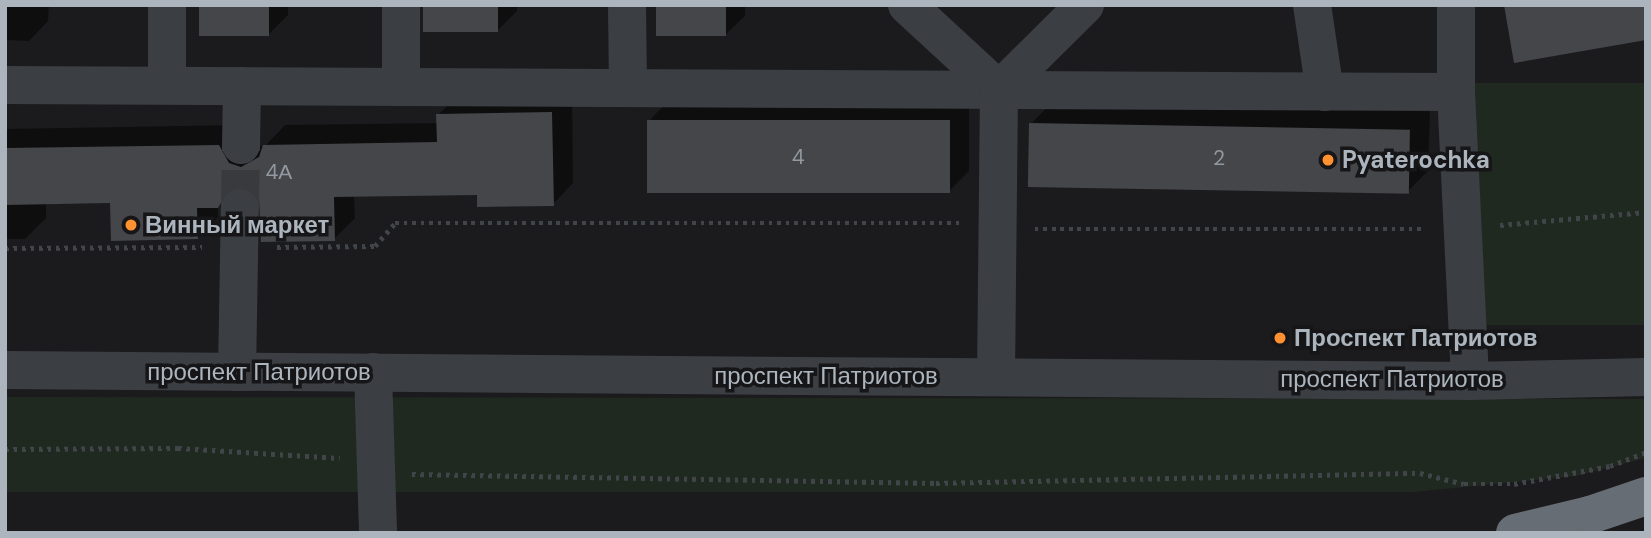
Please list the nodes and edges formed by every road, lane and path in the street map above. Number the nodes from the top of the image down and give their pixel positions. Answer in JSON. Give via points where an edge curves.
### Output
{"nodes":[{"id":1,"x":167,"y":5,"type":"edge"},
{"id":2,"x":401,"y":5,"type":"edge"},
{"id":3,"x":627,"y":5,"type":"edge"},
{"id":4,"x":907,"y":5,"type":"edge"},
{"id":5,"x":1085,"y":5,"type":"edge"},
{"id":6,"x":1312,"y":5,"type":"edge"},
{"id":7,"x":1456,"y":5,"type":"edge"},
{"id":8,"x":5,"y":85,"type":"edge"},
{"id":9,"x":167,"y":85,"type":"junction"},
{"id":10,"x":242,"y":86,"type":"junction"},
{"id":11,"x":401,"y":86,"type":"junction"},
{"id":12,"x":628,"y":88,"type":"junction"},
{"id":13,"x":999,"y":90,"type":"junction"},
{"id":14,"x":1325,"y":92,"type":"junction"},
{"id":15,"x":1456,"y":92,"type":"junction"},
{"id":16,"x":241,"y":145,"type":"tunnel mouth"},
{"id":17,"x":240,"y":208,"type":"tunnel mouth"},
{"id":18,"x":1646,"y":212,"type":"edge"},
{"id":19,"x":998,"y":229,"type":"junction"},
{"id":20,"x":1463,"y":229,"type":"junction"},
{"id":21,"x":239,"y":247,"type":"junction"},
{"id":22,"x":5,"y":248,"type":"edge"},
{"id":23,"x":5,"y":370,"type":"edge"},
{"id":24,"x":237,"y":372,"type":"junction"},
{"id":25,"x":373,"y":372,"type":"junction"},
{"id":26,"x":996,"y":377,"type":"junction"},
{"id":27,"x":1646,"y":377,"type":"edge"},
{"id":28,"x":1470,"y":381,"type":"junction"},
{"id":29,"x":5,"y":449,"type":"edge"},
{"id":30,"x":1646,"y":452,"type":"edge"},
{"id":31,"x":376,"y":474,"type":"junction"},
{"id":32,"x":1646,"y":496,"type":"edge"},
{"id":33,"x":378,"y":533,"type":"edge"},
{"id":34,"x":1515,"y":533,"type":"edge"}],
"edges":[{"from":1,"to":9,"type":"street"},
{"from":2,"to":11,"type":"street"},
{"from":3,"to":12,"type":"street"},
{"from":4,"to":13,"type":"street"},
{"from":5,"to":13,"type":"street"},
{"from":6,"to":14,"type":"street"},
{"from":7,"to":15,"type":"street"},
{"from":8,"to":9,"type":"street"},
{"from":9,"to":10,"type":"street"},
{"from":10,"to":11,"type":"street"},
{"from":10,"to":16,"type":"street"},
{"from":11,"to":12,"type":"street"},
{"from":12,"to":13,"type":"street"},
{"from":13,"to":14,"type":"street"},
{"from":13,"to":19,"type":"street"},
{"from":14,"to":15,"type":"street"},
{"from":15,"to":20,"type":"street"},
{"from":17,"to":21,"type":"street"},
{"from":18,"to":20,"type":"path"},
{"from":19,"to":20,"type":"path"},
{"from":19,"to":21,"type":"path","via":[[944,220],[395,223],[375,246]]},
{"from":19,"to":26,"type":"street"},
{"from":20,"to":28,"type":"street"},
{"from":21,"to":22,"type":"path"},
{"from":21,"to":24,"type":"street"},
{"from":23,"to":24,"type":"street","name":"проспект Патриотов"},
{"from":24,"to":25,"type":"street","name":"проспект Патриотов"},
{"from":25,"to":26,"type":"street","name":"проспект Патриотов"},
{"from":25,"to":31,"type":"street"},
{"from":26,"to":28,"type":"street","name":"проспект Патриотов"},
{"from":27,"to":28,"type":"street","name":"проспект Патриотов"},
{"from":29,"to":31,"type":"path","via":[[178,448],[336,456]]},
{"from":30,"to":31,"type":"path","via":[[1610,466],[1514,484],[1464,484],[1420,473],[936,483]]},
{"from":31,"to":33,"type":"street"},
{"from":32,"to":34,"type":"highway"}]}
